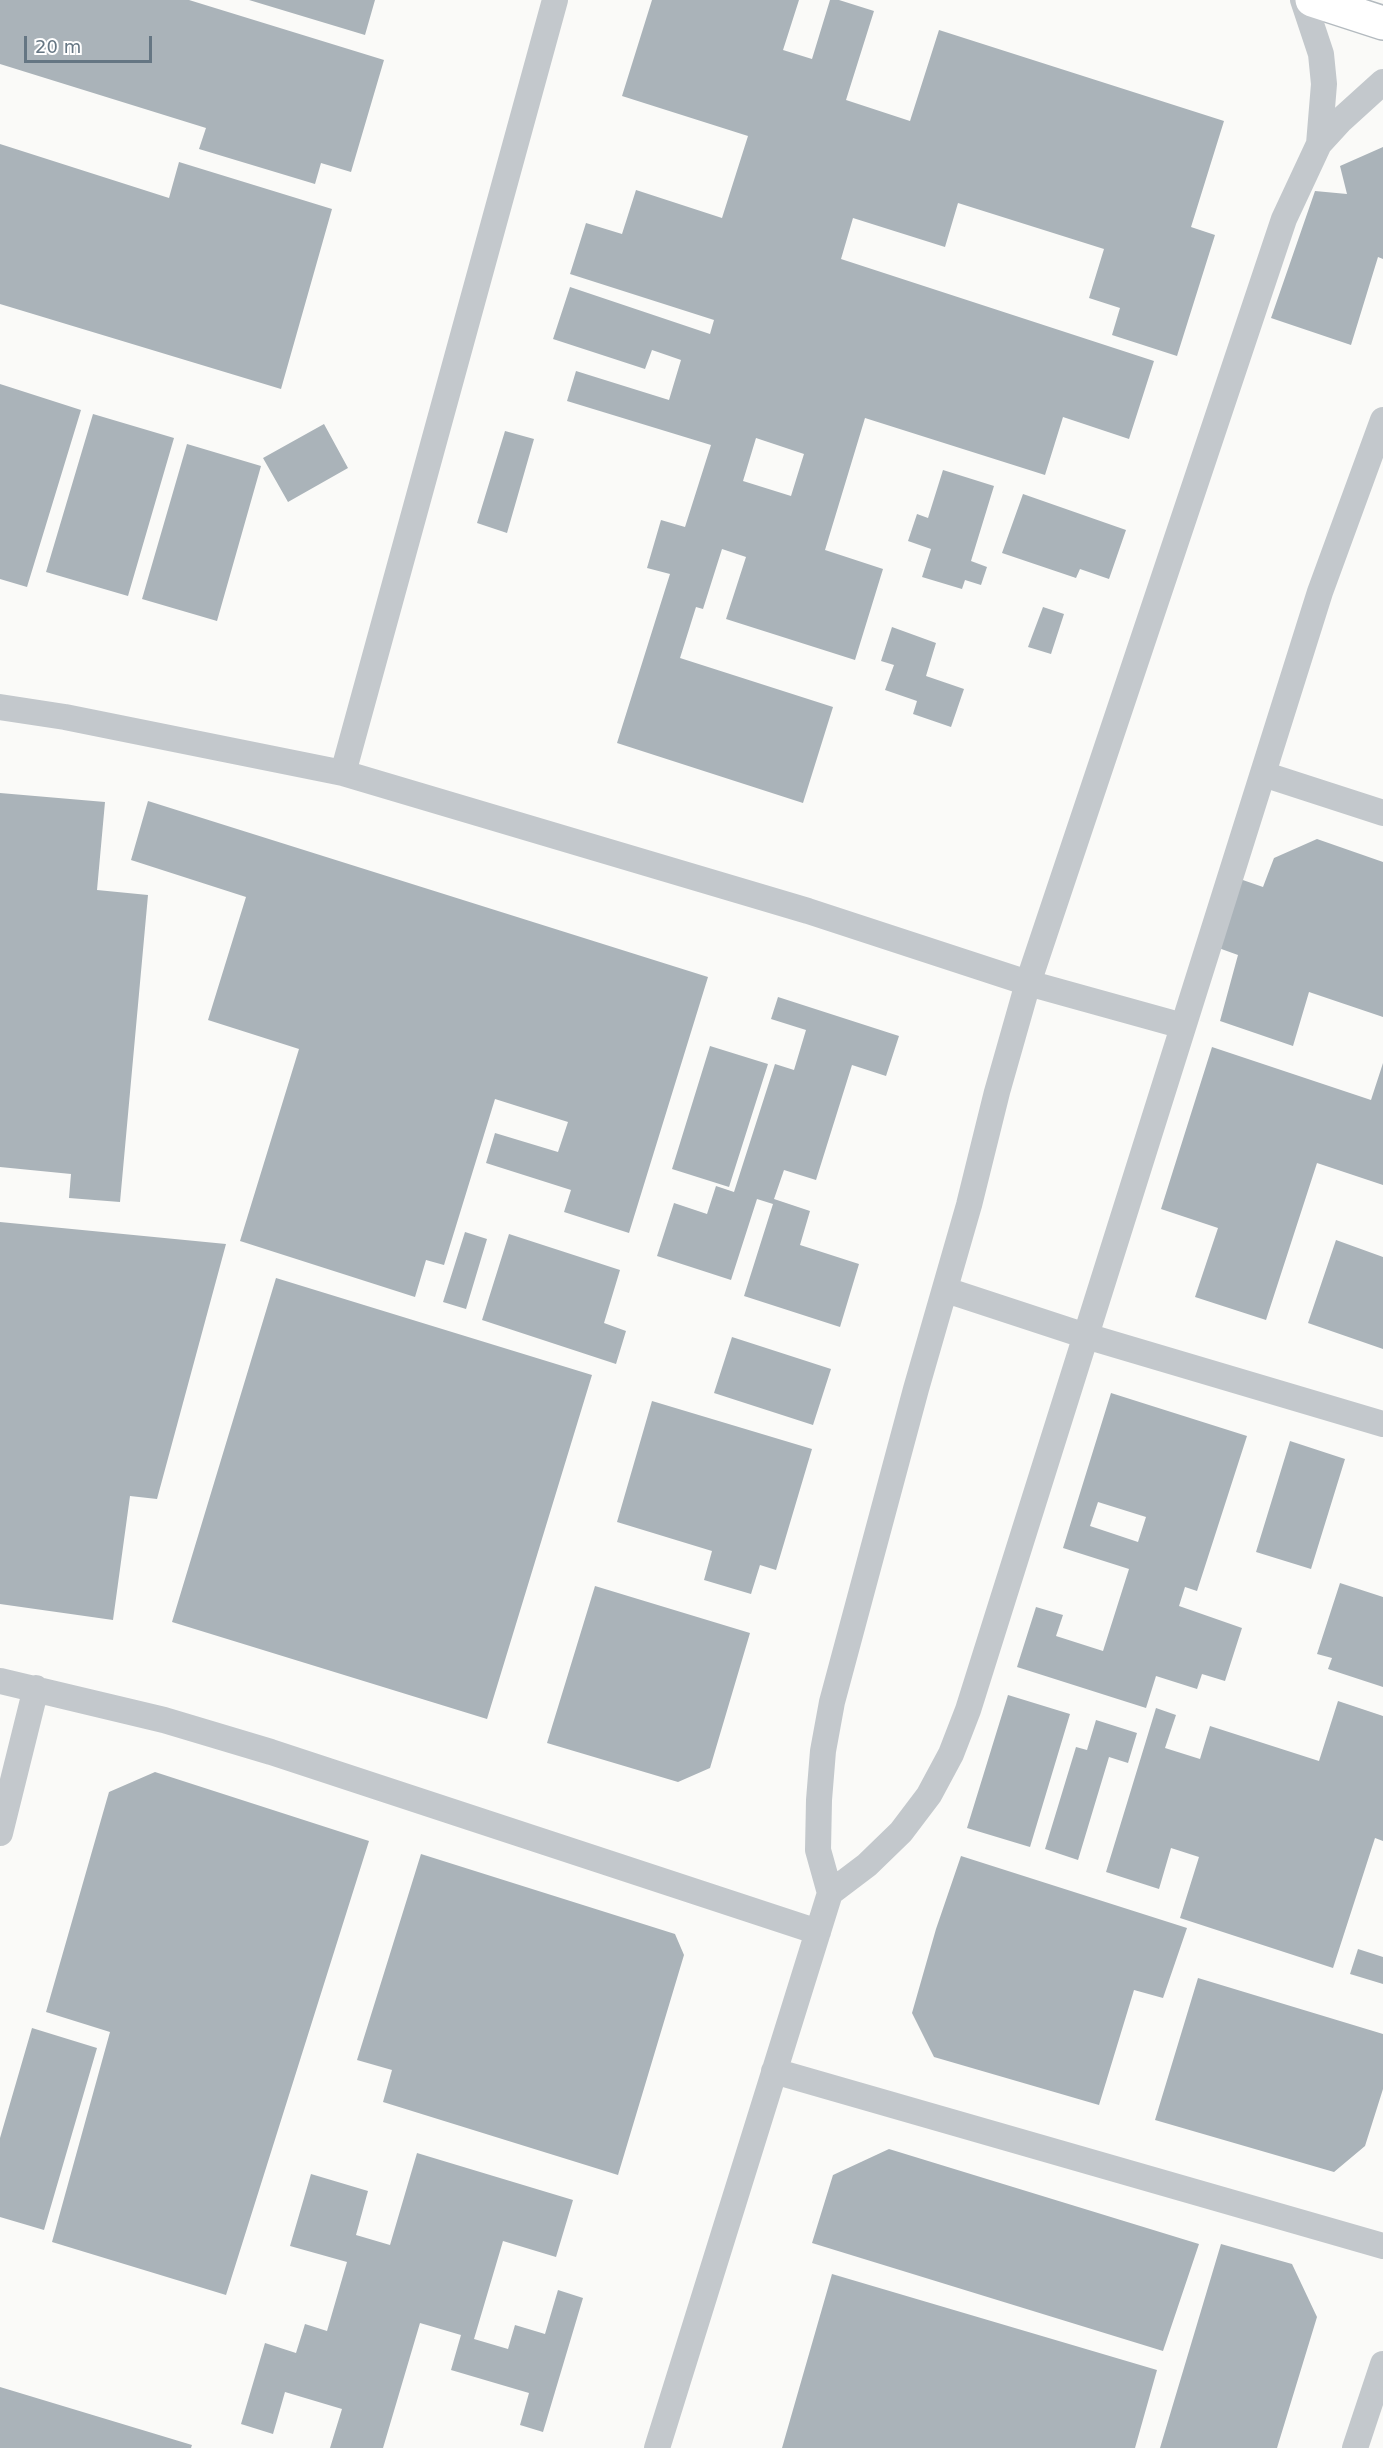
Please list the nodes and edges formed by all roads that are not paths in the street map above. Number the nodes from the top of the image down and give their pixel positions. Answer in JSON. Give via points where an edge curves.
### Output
{"nodes":[{"id":1,"x":555,"y":0,"type":"edge"},
{"id":2,"x":1303,"y":0,"type":"edge"},
{"id":3,"x":1312,"y":0,"type":"edge"},
{"id":4,"x":1383,"y":23,"type":"edge"},
{"id":5,"x":1383,"y":82,"type":"edge"},
{"id":6,"x":1319,"y":144,"type":"junction"},
{"id":7,"x":1383,"y":420,"type":"edge"},
{"id":8,"x":0,"y":708,"type":"edge"},
{"id":9,"x":343,"y":773,"type":"junction"},
{"id":10,"x":1263,"y":774,"type":"junction"},
{"id":11,"x":1383,"y":813,"type":"edge"},
{"id":12,"x":1028,"y":983,"type":"junction"},
{"id":13,"x":1183,"y":1026,"type":"junction"},
{"id":14,"x":946,"y":1290,"type":"junction"},
{"id":15,"x":1086,"y":1336,"type":"junction"},
{"id":16,"x":1383,"y":1424,"type":"edge"},
{"id":17,"x":0,"y":1681,"type":"edge"},
{"id":18,"x":36,"y":1688,"type":"junction"},
{"id":19,"x":0,"y":1833,"type":"edge"},
{"id":20,"x":830,"y":1893,"type":"junction"},
{"id":21,"x":818,"y":1932,"type":"junction"},
{"id":22,"x":774,"y":2071,"type":"junction"},
{"id":23,"x":1383,"y":2246,"type":"edge"},
{"id":24,"x":1383,"y":2364,"type":"edge"},
{"id":25,"x":657,"y":2448,"type":"edge"},
{"id":26,"x":1355,"y":2448,"type":"edge"}],
"edges":[{"from":1,"to":9,"type":"lane"},
{"from":2,"to":6,"type":"lane","via":[[1321,54],[1324,84]]},
{"from":3,"to":4,"type":"main road"},
{"from":5,"to":6,"type":"lane"},
{"from":6,"to":12,"type":"lane","via":[[1280,229]]},
{"from":7,"to":10,"type":"lane","via":[[1320,592]]},
{"from":8,"to":9,"type":"lane","via":[[65,717]]},
{"from":9,"to":12,"type":"lane","via":[[797,907]]},
{"from":10,"to":11,"type":"lane"},
{"from":10,"to":13,"type":"lane"},
{"from":12,"to":13,"type":"lane"},
{"from":12,"to":14,"type":"lane"},
{"from":13,"to":15,"type":"lane"},
{"from":14,"to":15,"type":"lane"},
{"from":14,"to":20,"type":"lane","via":[[832,1702],[823,1751],[818,1850]]},
{"from":15,"to":16,"type":"lane"},
{"from":15,"to":20,"type":"lane","via":[[951,1754],[929,1795],[901,1832]]},
{"from":17,"to":18,"type":"lane"},
{"from":18,"to":19,"type":"lane"},
{"from":18,"to":21,"type":"lane","via":[[271,1752]]},
{"from":20,"to":21,"type":"lane"},
{"from":21,"to":22,"type":"lane"},
{"from":22,"to":23,"type":"lane"},
{"from":22,"to":25,"type":"lane"},
{"from":24,"to":26,"type":"lane"}]}
